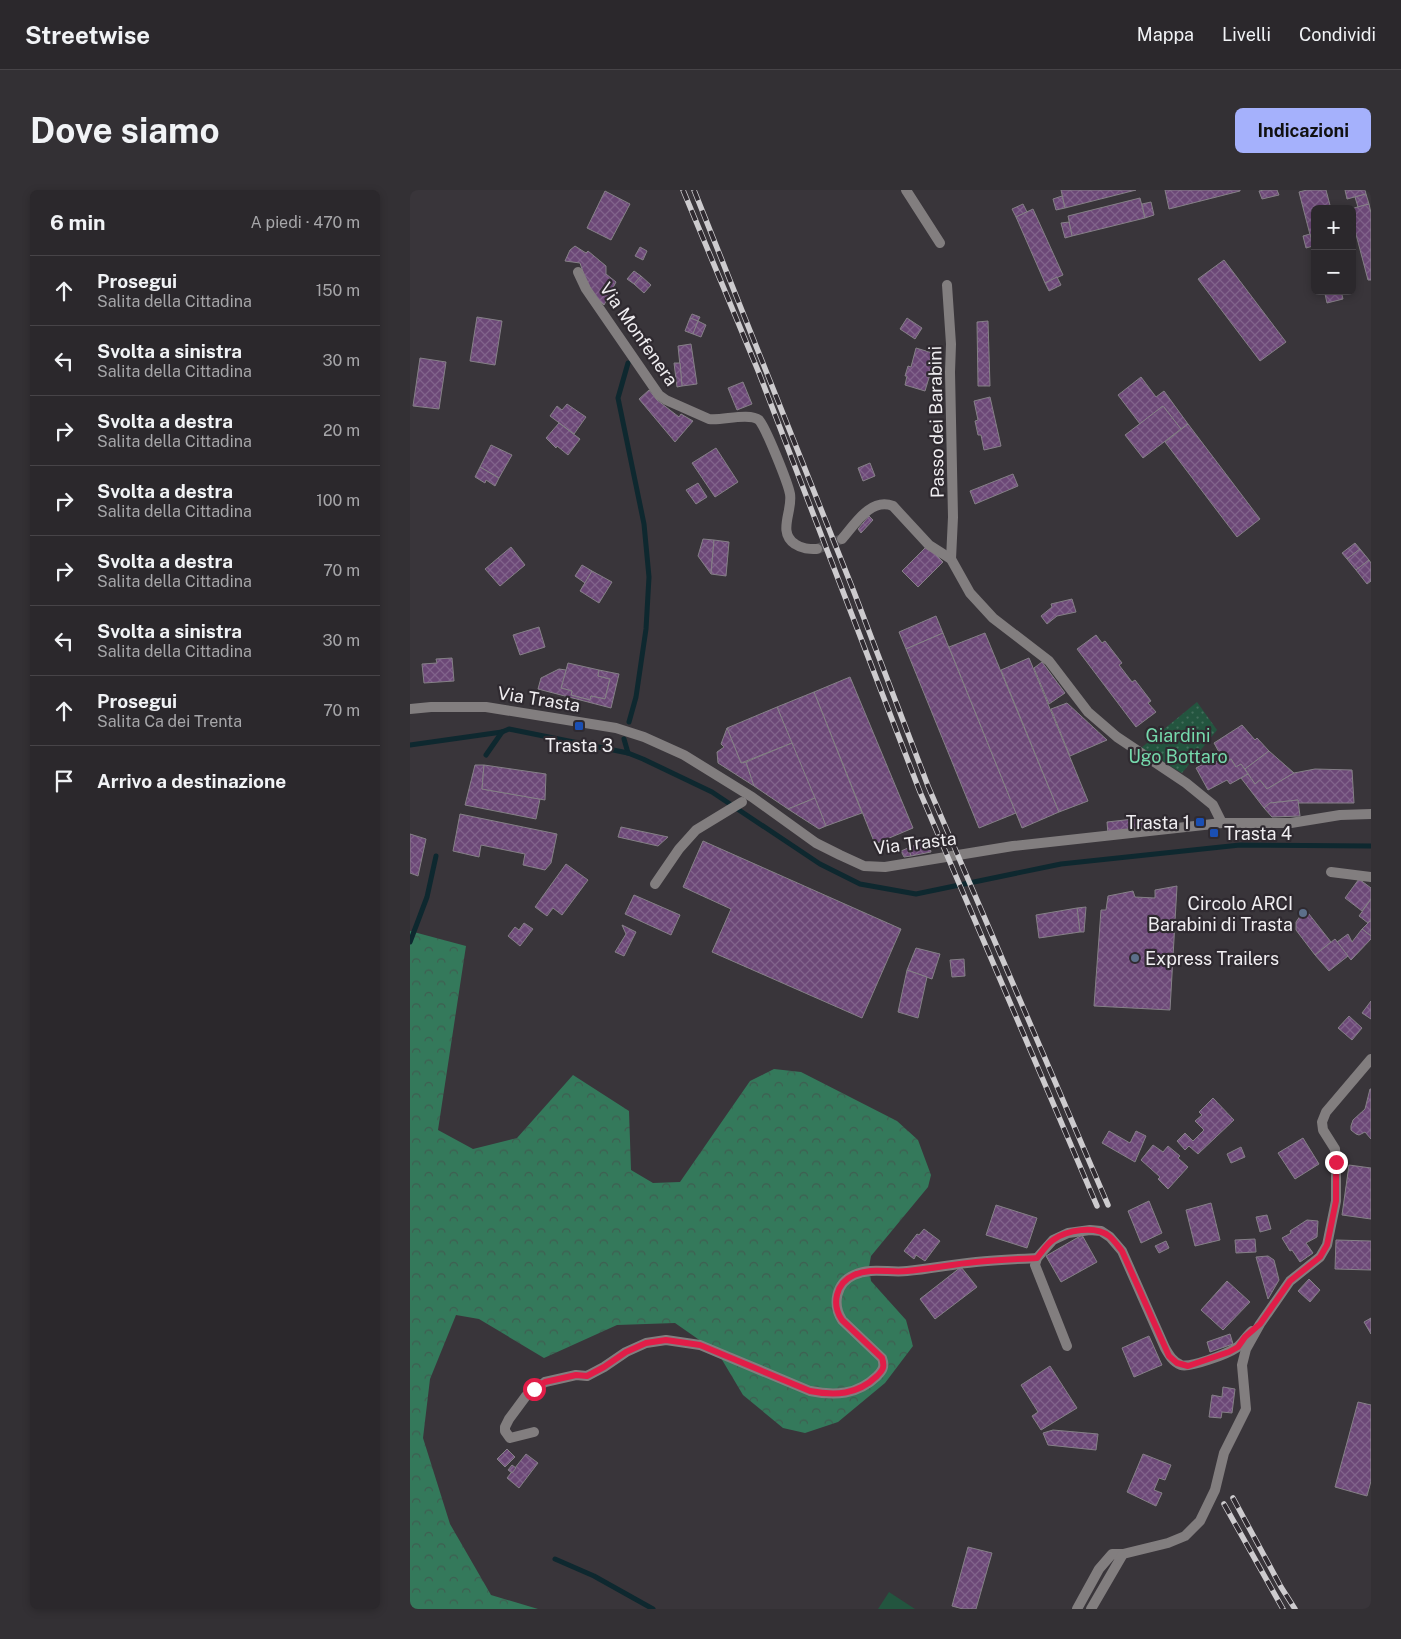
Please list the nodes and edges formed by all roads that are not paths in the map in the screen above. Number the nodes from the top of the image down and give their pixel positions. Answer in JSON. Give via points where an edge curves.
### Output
{"nodes":[{"id":1,"x":906,"y":190,"type":"edge"},
{"id":2,"x":940,"y":243,"type":"dead end"},
{"id":3,"x":578,"y":272,"type":"dead end"},
{"id":4,"x":947,"y":285,"type":"dead end"},
{"id":5,"x":842,"y":539,"type":"tunnel mouth"},
{"id":6,"x":817,"y":549,"type":"tunnel mouth"},
{"id":7,"x":951,"y":558,"type":"junction"},
{"id":8,"x":410,"y":709,"type":"edge"},
{"id":9,"x":742,"y":802,"type":"dead end"},
{"id":10,"x":1371,"y":814,"type":"edge"},
{"id":11,"x":1222,"y":824,"type":"junction"},
{"id":12,"x":1331,"y":872,"type":"dead end"},
{"id":13,"x":1371,"y":877,"type":"edge"},
{"id":14,"x":656,"y":884,"type":"dead end"},
{"id":15,"x":1371,"y":1058,"type":"edge"},
{"id":16,"x":1037,"y":1258,"type":"junction"},
{"id":17,"x":1260,"y":1324,"type":"junction"},
{"id":18,"x":1067,"y":1346,"type":"dead end"},
{"id":19,"x":534,"y":1432,"type":"dead end"},
{"id":20,"x":1122,"y":1554,"type":"junction"},
{"id":21,"x":1077,"y":1609,"type":"edge"},
{"id":22,"x":1091,"y":1609,"type":"edge"}],
"edges":[{"from":1,"to":2,"type":"street"},
{"from":3,"to":6,"type":"street","name":"Via Monfenera","via":[[586,289],[662,398],[709,419],[751,416],[761,423],[789,488],[791,504],[786,528],[789,538],[803,548]]},
{"from":4,"to":7,"type":"street","name":"Passo dei Barabini","via":[[951,344]]},
{"from":5,"to":7,"type":"street","via":[[864,513],[878,504],[887,504],[893,506],[930,545]]},
{"from":7,"to":11,"type":"street","via":[[970,593],[993,618],[1049,660],[1088,712],[1213,805]]},
{"from":8,"to":11,"type":"street","name":"Via Trasta","via":[[486,707],[616,728],[644,737],[684,755],[816,842],[864,866],[885,867],[1013,846]]},
{"from":9,"to":14,"type":"street","via":[[692,834]]},
{"from":10,"to":11,"type":"street","name":"Via Trasta","via":[[1340,815],[1291,824]]},
{"from":12,"to":13,"type":"street"},
{"from":15,"to":17,"type":"street","via":[[1326,1112],[1322,1122],[1323,1130],[1336,1149],[1336,1201],[1327,1245],[1320,1257],[1290,1281]]},
{"from":16,"to":17,"type":"street","via":[[1053,1240],[1068,1233],[1101,1231],[1110,1237],[1122,1251],[1169,1356],[1182,1365],[1188,1366],[1229,1352]]},
{"from":16,"to":18,"type":"street","via":[[1035,1265]]},
{"from":16,"to":19,"type":"street","via":[[975,1262],[905,1272],[868,1270],[844,1281],[837,1296],[838,1313],[882,1358],[884,1364],[882,1371],[869,1384],[853,1392],[825,1394],[810,1391],[700,1345],[666,1340],[646,1343],[626,1352],[587,1376],[576,1375],[545,1382],[534,1389],[516,1408],[505,1431],[510,1438]]},
{"from":17,"to":20,"type":"street","via":[[1243,1358],[1246,1409],[1224,1453],[1215,1490],[1200,1521],[1176,1540]]},
{"from":20,"to":21,"type":"street","via":[[1112,1554],[1099,1569]]},
{"from":20,"to":22,"type":"street"}]}
